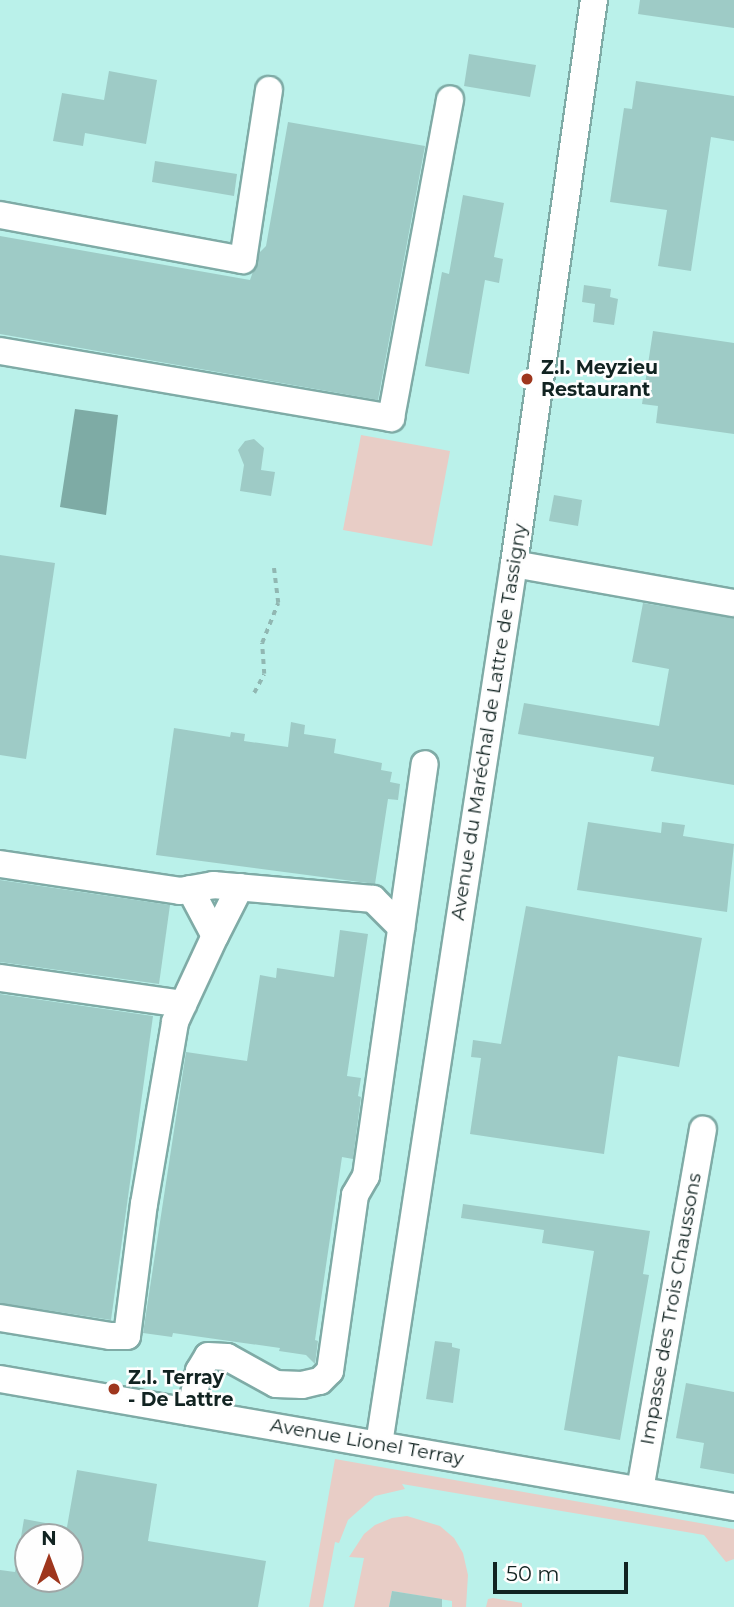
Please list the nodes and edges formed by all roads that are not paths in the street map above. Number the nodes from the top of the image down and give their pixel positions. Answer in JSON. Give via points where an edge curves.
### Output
{"nodes":[{"id":1,"x":594,"y":0,"type":"edge"},
{"id":2,"x":269,"y":90,"type":"dead end"},
{"id":3,"x":450,"y":99,"type":"dead end"},
{"id":4,"x":0,"y":215,"type":"edge"},
{"id":5,"x":0,"y":351,"type":"edge"},
{"id":6,"x":514,"y":564,"type":"junction"},
{"id":7,"x":734,"y":603,"type":"edge"},
{"id":8,"x":425,"y":764,"type":"dead end"},
{"id":9,"x":0,"y":864,"type":"edge"},
{"id":10,"x":240,"y":887,"type":"junction"},
{"id":11,"x":190,"y":888,"type":"junction"},
{"id":12,"x":401,"y":928,"type":"junction"},
{"id":13,"x":215,"y":936,"type":"junction"},
{"id":14,"x":0,"y":978,"type":"edge"},
{"id":15,"x":183,"y":1004,"type":"junction"},
{"id":16,"x":703,"y":1129,"type":"dead end"},
{"id":17,"x":0,"y":1318,"type":"edge"},
{"id":18,"x":0,"y":1379,"type":"edge"},
{"id":19,"x":190,"y":1412,"type":"junction"},
{"id":20,"x":379,"y":1444,"type":"junction"},
{"id":21,"x":640,"y":1490,"type":"junction"},
{"id":22,"x":734,"y":1507,"type":"edge"}],
"edges":[{"from":1,"to":6,"type":"street","name":"Avenue du Maréchal de Lattre de Tassigny"},
{"from":2,"to":4,"type":"street","via":[[243,260]]},
{"from":3,"to":5,"type":"street","via":[[391,418]]},
{"from":6,"to":7,"type":"street"},
{"from":6,"to":20,"type":"street","name":"Avenue du Maréchal de Lattre de Tassigny"},
{"from":8,"to":12,"type":"street"},
{"from":9,"to":11,"type":"street","via":[[180,891]]},
{"from":10,"to":11,"type":"street"},
{"from":10,"to":12,"type":"street","via":[[373,899]]},
{"from":10,"to":13,"type":"street"},
{"from":11,"to":13,"type":"street"},
{"from":12,"to":19,"type":"street","via":[[366,1176],[355,1195],[330,1371],[320,1381],[276,1384],[227,1357],[208,1356]]},
{"from":13,"to":15,"type":"street"},
{"from":14,"to":15,"type":"street"},
{"from":15,"to":17,"type":"street","via":[[175,1022],[144,1204],[127,1335]]},
{"from":16,"to":21,"type":"street","name":"Impasse des Trois Chaussons"},
{"from":18,"to":19,"type":"street","name":"Avenue Lionel Terray"},
{"from":19,"to":20,"type":"street","name":"Avenue Lionel Terray"},
{"from":20,"to":21,"type":"street","name":"Avenue Lionel Terray"},
{"from":21,"to":22,"type":"street","name":"Avenue Lionel Terray"}]}
